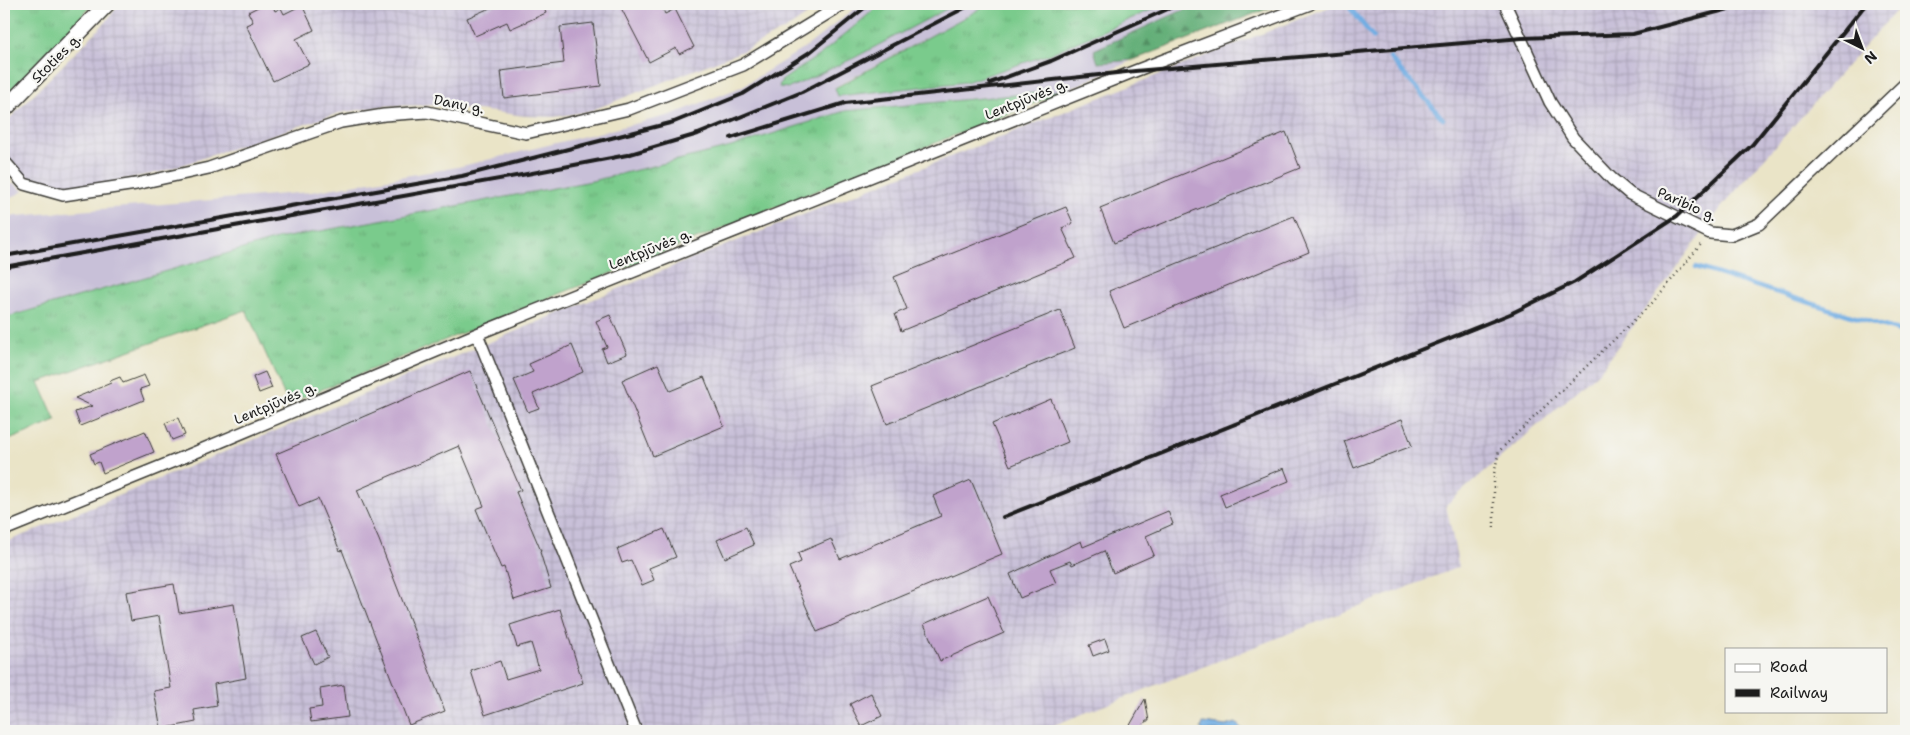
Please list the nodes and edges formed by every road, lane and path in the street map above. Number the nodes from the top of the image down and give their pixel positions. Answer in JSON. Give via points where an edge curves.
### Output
{"nodes":[{"id":1,"x":108,"y":4,"type":"edge"},
{"id":2,"x":842,"y":4,"type":"edge"},
{"id":3,"x":1310,"y":4,"type":"edge"},
{"id":4,"x":1505,"y":4,"type":"edge"},
{"id":5,"x":1906,"y":83,"type":"edge"},
{"id":6,"x":4,"y":110,"type":"edge"},
{"id":7,"x":4,"y":161,"type":"edge"},
{"id":8,"x":1710,"y":233,"type":"junction"},
{"id":9,"x":477,"y":334,"type":"junction"},
{"id":10,"x":1494,"y":528,"type":"dead end"},
{"id":11,"x":4,"y":530,"type":"edge"},
{"id":12,"x":636,"y":731,"type":"edge"}],
"edges":[{"from":1,"to":6,"type":"main road","name":"Stoties g."},
{"from":2,"to":7,"type":"street","name":"Danų g.","via":[[743,65],[629,109],[526,133],[427,112],[384,115],[341,122],[209,168],[63,195],[24,184]]},
{"from":3,"to":9,"type":"street","name":"Lentpjūvės g."},
{"from":4,"to":8,"type":"street","name":"Paribio g.","via":[[1550,102],[1573,138],[1630,194]]},
{"from":5,"to":8,"type":"street","name":"Paribio g.","via":[[1759,224],[1732,235]]},
{"from":8,"to":10,"type":"path","via":[[1653,302],[1499,451],[1494,474]]},
{"from":9,"to":11,"type":"street","name":"Lentpjūvės g."},
{"from":9,"to":12,"type":"street"}]}
